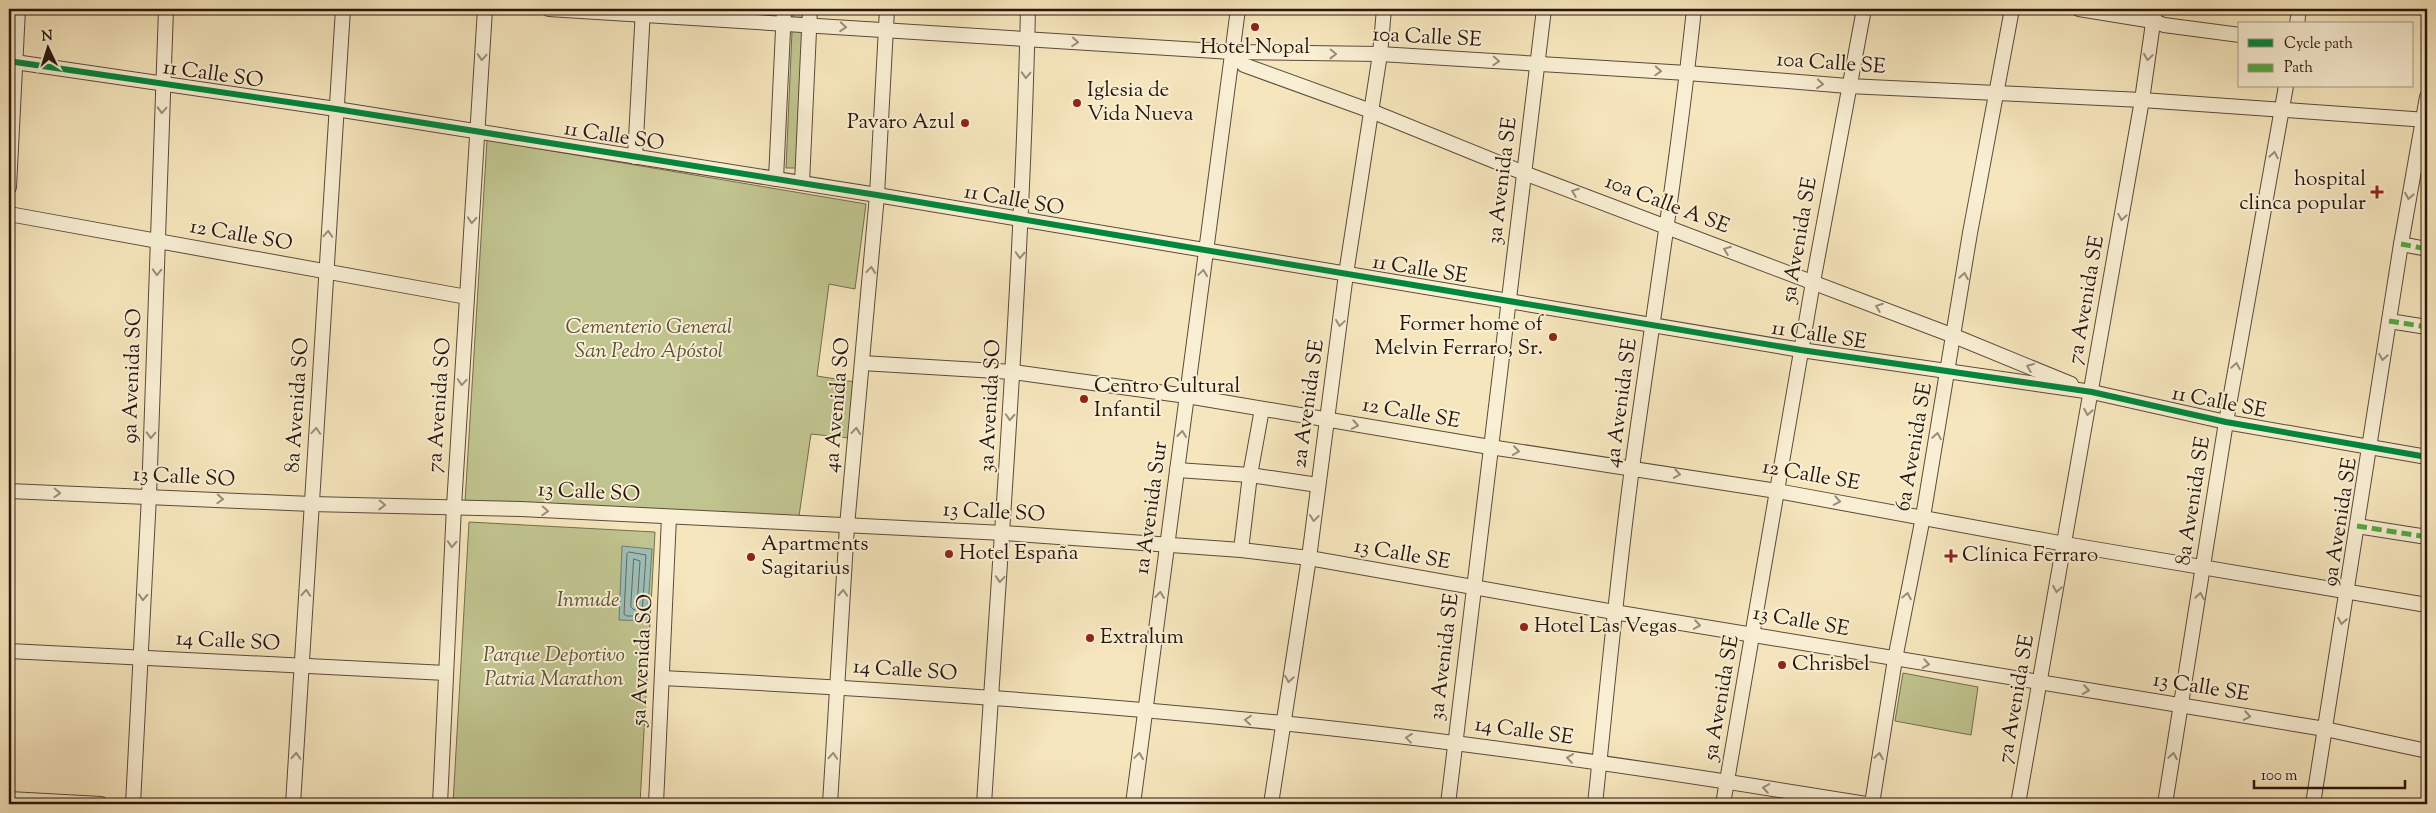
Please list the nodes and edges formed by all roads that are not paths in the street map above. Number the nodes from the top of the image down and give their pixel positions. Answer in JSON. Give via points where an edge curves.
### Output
{"nodes":[{"id":1,"x":18,"y":9,"type":"edge"},
{"id":2,"x":166,"y":9,"type":"edge"},
{"id":3,"x":342,"y":9,"type":"edge"},
{"id":4,"x":485,"y":9,"type":"edge"},
{"id":5,"x":549,"y":9,"type":"edge"},
{"id":6,"x":784,"y":9,"type":"edge"},
{"id":7,"x":810,"y":9,"type":"edge"},
{"id":8,"x":887,"y":9,"type":"edge"},
{"id":9,"x":1028,"y":9,"type":"edge"},
{"id":10,"x":1238,"y":9,"type":"edge"},
{"id":11,"x":1384,"y":9,"type":"edge"},
{"id":12,"x":1544,"y":9,"type":"edge"},
{"id":13,"x":1694,"y":9,"type":"edge"},
{"id":14,"x":1864,"y":9,"type":"edge"},
{"id":15,"x":2012,"y":9,"type":"edge"},
{"id":16,"x":2079,"y":9,"type":"edge"},
{"id":17,"x":2299,"y":9,"type":"edge"},
{"id":18,"x":642,"y":12,"type":"edge"},
{"id":19,"x":2154,"y":15,"type":"edge"},
{"id":20,"x":2297,"y":22,"type":"edge"},
{"id":21,"x":783,"y":23,"type":"junction"},
{"id":22,"x":809,"y":25,"type":"junction"},
{"id":23,"x":886,"y":30,"type":"junction"},
{"id":24,"x":2238,"y":35,"type":"edge"},
{"id":25,"x":1028,"y":39,"type":"junction"},
{"id":26,"x":1232,"y":52,"type":"junction"},
{"id":27,"x":1380,"y":54,"type":"junction"},
{"id":28,"x":16,"y":62,"type":"junction"},
{"id":29,"x":1537,"y":64,"type":"junction"},
{"id":30,"x":1687,"y":73,"type":"junction"},
{"id":31,"x":163,"y":84,"type":"junction"},
{"id":32,"x":1848,"y":86,"type":"junction"},
{"id":33,"x":2286,"y":88,"type":"edge"},
{"id":34,"x":1996,"y":93,"type":"junction"},
{"id":35,"x":2427,"y":97,"type":"edge"},
{"id":36,"x":2142,"y":100,"type":"junction"},
{"id":37,"x":336,"y":109,"type":"junction"},
{"id":38,"x":2282,"y":110,"type":"junction"},
{"id":39,"x":1371,"y":111,"type":"junction"},
{"id":40,"x":2424,"y":120,"type":"edge"},
{"id":41,"x":477,"y":132,"type":"junction"},
{"id":42,"x":635,"y":157,"type":"junction"},
{"id":43,"x":1524,"y":173,"type":"junction"},
{"id":44,"x":776,"y":179,"type":"junction"},
{"id":45,"x":802,"y":183,"type":"junction"},
{"id":46,"x":9,"y":187,"type":"edge"},
{"id":47,"x":878,"y":195,"type":"junction"},
{"id":48,"x":9,"y":214,"type":"edge"},
{"id":49,"x":1022,"y":218,"type":"junction"},
{"id":50,"x":1667,"y":227,"type":"junction"},
{"id":51,"x":158,"y":241,"type":"junction"},
{"id":52,"x":2401,"y":244,"type":"junction"},
{"id":53,"x":2427,"y":249,"type":"edge"},
{"id":54,"x":1206,"y":251,"type":"junction"},
{"id":55,"x":326,"y":271,"type":"junction"},
{"id":56,"x":1346,"y":274,"type":"junction"},
{"id":57,"x":1813,"y":282,"type":"junction"},
{"id":58,"x":467,"y":297,"type":"junction"},
{"id":59,"x":1508,"y":301,"type":"junction"},
{"id":60,"x":2389,"y":321,"type":"junction"},
{"id":61,"x":1653,"y":325,"type":"junction"},
{"id":62,"x":2427,"y":327,"type":"edge"},
{"id":63,"x":1954,"y":336,"type":"junction"},
{"id":64,"x":1801,"y":350,"type":"junction"},
{"id":65,"x":862,"y":363,"type":"junction"},
{"id":66,"x":1948,"y":371,"type":"junction"},
{"id":67,"x":1013,"y":372,"type":"junction"},
{"id":68,"x":2092,"y":392,"type":"junction"},
{"id":69,"x":1186,"y":396,"type":"junction"},
{"id":70,"x":1262,"y":409,"type":"junction"},
{"id":71,"x":1327,"y":420,"type":"junction"},
{"id":72,"x":2226,"y":422,"type":"junction"},
{"id":73,"x":2369,"y":447,"type":"junction"},
{"id":74,"x":1490,"y":448,"type":"junction"},
{"id":75,"x":2427,"y":457,"type":"edge"},
{"id":76,"x":1632,"y":467,"type":"junction"},
{"id":77,"x":1177,"y":470,"type":"junction"},
{"id":78,"x":1250,"y":475,"type":"junction"},
{"id":79,"x":1318,"y":485,"type":"junction"},
{"id":80,"x":1777,"y":490,"type":"junction"},
{"id":81,"x":9,"y":491,"type":"edge"},
{"id":82,"x":149,"y":496,"type":"junction"},
{"id":83,"x":312,"y":504,"type":"junction"},
{"id":84,"x":454,"y":506,"type":"junction"},
{"id":85,"x":1923,"y":516,"type":"junction"},
{"id":86,"x":669,"y":517,"type":"junction"},
{"id":87,"x":847,"y":526,"type":"junction"},
{"id":88,"x":2357,"y":526,"type":"junction"},
{"id":89,"x":1004,"y":533,"type":"junction"},
{"id":90,"x":2427,"y":537,"type":"edge"},
{"id":91,"x":2065,"y":544,"type":"junction"},
{"id":92,"x":1167,"y":546,"type":"junction"},
{"id":93,"x":1240,"y":550,"type":"junction"},
{"id":94,"x":1309,"y":558,"type":"junction"},
{"id":95,"x":2204,"y":568,"type":"junction"},
{"id":96,"x":1474,"y":588,"type":"junction"},
{"id":97,"x":2346,"y":592,"type":"junction"},
{"id":98,"x":2427,"y":605,"type":"edge"},
{"id":99,"x":1614,"y":612,"type":"junction"},
{"id":100,"x":1754,"y":634,"type":"junction"},
{"id":101,"x":9,"y":651,"type":"edge"},
{"id":102,"x":140,"y":658,"type":"junction"},
{"id":103,"x":1895,"y":659,"type":"junction"},
{"id":104,"x":301,"y":666,"type":"junction"},
{"id":105,"x":446,"y":673,"type":"junction"},
{"id":106,"x":662,"y":678,"type":"junction"},
{"id":107,"x":2040,"y":683,"type":"junction"},
{"id":108,"x":837,"y":687,"type":"junction"},
{"id":109,"x":991,"y":697,"type":"junction"},
{"id":110,"x":2182,"y":705,"type":"junction"},
{"id":111,"x":1145,"y":710,"type":"junction"},
{"id":112,"x":1282,"y":723,"type":"junction"},
{"id":113,"x":2325,"y":729,"type":"junction"},
{"id":114,"x":1455,"y":743,"type":"junction"},
{"id":115,"x":2427,"y":751,"type":"edge"},
{"id":116,"x":1599,"y":762,"type":"junction"},
{"id":117,"x":1727,"y":781,"type":"junction"},
{"id":118,"x":9,"y":799,"type":"edge"},
{"id":119,"x":101,"y":804,"type":"edge"},
{"id":120,"x":133,"y":804,"type":"edge"},
{"id":121,"x":292,"y":804,"type":"edge"},
{"id":122,"x":440,"y":804,"type":"edge"},
{"id":123,"x":656,"y":804,"type":"edge"},
{"id":124,"x":830,"y":804,"type":"edge"},
{"id":125,"x":984,"y":804,"type":"edge"},
{"id":126,"x":1133,"y":804,"type":"edge"},
{"id":127,"x":1270,"y":804,"type":"edge"},
{"id":128,"x":1448,"y":804,"type":"edge"},
{"id":129,"x":1595,"y":804,"type":"edge"},
{"id":130,"x":1723,"y":804,"type":"edge"},
{"id":131,"x":1866,"y":804,"type":"edge"},
{"id":132,"x":1872,"y":804,"type":"edge"},
{"id":133,"x":2018,"y":804,"type":"edge"},
{"id":134,"x":2165,"y":804,"type":"edge"},
{"id":135,"x":2313,"y":804,"type":"edge"}],
"edges":[{"from":1,"to":28,"type":"street"},
{"from":2,"to":31,"type":"street","name":"9a Avenida SO"},
{"from":3,"to":37,"type":"street","name":"8a Avenida SO"},
{"from":4,"to":41,"type":"street","name":"7a Avenida SO","one_way":true},
{"from":5,"to":18,"type":"street","name":"10a Calle SE"},
{"from":6,"to":21,"type":"street"},
{"from":7,"to":22,"type":"street"},
{"from":8,"to":23,"type":"street","name":"4a Avenida SO"},
{"from":9,"to":25,"type":"street","name":"3a Avenida SO"},
{"from":10,"to":26,"type":"street","name":"1a Avenida Sur"},
{"from":11,"to":27,"type":"street","name":"2a Avenida SE"},
{"from":12,"to":29,"type":"street","name":"3a Avenida SE"},
{"from":13,"to":30,"type":"street","name":"4a Avenida SE"},
{"from":14,"to":32,"type":"street","name":"5a Avenida SE"},
{"from":15,"to":34,"type":"street","name":"6a Avenida SE"},
{"from":16,"to":19,"type":"street"},
{"from":17,"to":20,"type":"street"},
{"from":18,"to":21,"type":"street","name":"10a Calle SE"},
{"from":18,"to":42,"type":"street"},
{"from":19,"to":24,"type":"street","via":[[2164,26]]},
{"from":19,"to":36,"type":"street","name":"7a Avenida SE","one_way":true},
{"from":21,"to":22,"type":"street","name":"10a Calle SE"},
{"from":21,"to":44,"type":"street"},
{"from":22,"to":23,"type":"street","name":"10a Calle SE","one_way":true},
{"from":22,"to":45,"type":"street"},
{"from":23,"to":25,"type":"street","name":"10a Calle SE"},
{"from":23,"to":47,"type":"street","name":"4a Avenida SO"},
{"from":25,"to":26,"type":"street","name":"10a Calle SE","one_way":true},
{"from":25,"to":49,"type":"street","name":"3a Avenida SO","one_way":true},
{"from":26,"to":27,"type":"street","name":"10a Calle SE","one_way":true},
{"from":26,"to":39,"type":"street","name":"10a Calle A SE","via":[[1244,65]]},
{"from":26,"to":54,"type":"street","name":"1a Avenida Sur"},
{"from":27,"to":29,"type":"street","name":"10a Calle SE","one_way":true},
{"from":27,"to":39,"type":"street","name":"2a Avenida SE"},
{"from":28,"to":31,"type":"street","name":"11 Calle SO"},
{"from":28,"to":46,"type":"street"},
{"from":29,"to":30,"type":"street","name":"10a Calle SE","one_way":true},
{"from":29,"to":43,"type":"street","name":"3a Avenida SE"},
{"from":30,"to":32,"type":"street","name":"10a Calle SE","one_way":true},
{"from":30,"to":50,"type":"street","name":"4a Avenida SE"},
{"from":31,"to":37,"type":"street","name":"11 Calle SO"},
{"from":31,"to":51,"type":"street","name":"9a Avenida SO","one_way":true},
{"from":32,"to":34,"type":"street","name":"10a Calle SE"},
{"from":32,"to":57,"type":"street","name":"5a Avenida SE"},
{"from":33,"to":38,"type":"street","name":"8a Avenida SE"},
{"from":34,"to":36,"type":"street","name":"10a Calle SE"},
{"from":63,"to":34,"type":"street","name":"6a Avenida SE","one_way":true},
{"from":35,"to":40,"type":"street","name":"9a Avenida SE"},
{"from":36,"to":38,"type":"street","name":"10a Calle SE"},
{"from":36,"to":68,"type":"street","name":"7a Avenida SE","one_way":true},
{"from":37,"to":41,"type":"street","name":"11 Calle SO"},
{"from":55,"to":37,"type":"street","name":"8a Avenida SO","one_way":true},
{"from":38,"to":40,"type":"street","name":"10a Calle SE"},
{"from":72,"to":38,"type":"street","name":"8a Avenida SE","one_way":true},
{"from":39,"to":43,"type":"street","name":"10a Calle A SE"},
{"from":39,"to":56,"type":"street","name":"2a Avenida SE"},
{"from":40,"to":52,"type":"street","name":"9a Avenida SE","one_way":true},
{"from":41,"to":42,"type":"street","name":"11 Calle SO"},
{"from":41,"to":58,"type":"street","name":"7a Avenida SO","one_way":true},
{"from":42,"to":44,"type":"street","name":"11 Calle SO"},
{"from":50,"to":43,"type":"street","name":"10a Calle A SE","one_way":true},
{"from":43,"to":59,"type":"street","name":"3a Avenida SE"},
{"from":44,"to":45,"type":"street","name":"11 Calle SO"},
{"from":45,"to":47,"type":"street","name":"11 Calle SO"},
{"from":47,"to":49,"type":"street","name":"11 Calle SO"},
{"from":65,"to":47,"type":"street","name":"4a Avenida SO","one_way":true},
{"from":48,"to":51,"type":"street","name":"12 Calle SO"},
{"from":49,"to":54,"type":"street","name":"11 Calle SO"},
{"from":49,"to":67,"type":"street","name":"3a Avenida SO","one_way":true},
{"from":57,"to":50,"type":"street","name":"10a Calle A SE","one_way":true},
{"from":50,"to":61,"type":"street","name":"4a Avenida SE"},
{"from":51,"to":55,"type":"street","name":"12 Calle SO"},
{"from":51,"to":82,"type":"street","name":"9a Avenida SO","one_way":true},
{"from":52,"to":53,"type":"street"},
{"from":52,"to":60,"type":"street","name":"9a Avenida SE"},
{"from":54,"to":56,"type":"street","name":"11 Calle SE"},
{"from":69,"to":54,"type":"street","name":"1a Avenida Sur","one_way":true},
{"from":55,"to":58,"type":"street","name":"12 Calle SO"},
{"from":83,"to":55,"type":"street","name":"8a Avenida SO","one_way":true},
{"from":56,"to":59,"type":"street","name":"11 Calle SE"},
{"from":56,"to":71,"type":"street","name":"2a Avenida SE","one_way":true},
{"from":63,"to":57,"type":"street","name":"10a Calle A SE","one_way":true},
{"from":57,"to":64,"type":"street","name":"5a Avenida SE"},
{"from":58,"to":84,"type":"street","name":"7a Avenida SO","one_way":true},
{"from":59,"to":61,"type":"street","name":"11 Calle SE"},
{"from":59,"to":74,"type":"street","name":"3a Avenida SE"},
{"from":60,"to":62,"type":"street"},
{"from":60,"to":73,"type":"street","name":"9a Avenida SE","one_way":true},
{"from":61,"to":64,"type":"street","name":"11 Calle SE"},
{"from":61,"to":76,"type":"street","name":"4a Avenida SE"},
{"from":63,"to":66,"type":"street","name":"6a Avenida SE"},
{"from":68,"to":63,"type":"street","name":"10a Calle A SE","one_way":true},
{"from":64,"to":66,"type":"street","name":"11 Calle SE"},
{"from":64,"to":80,"type":"street","name":"5a Avenida SE"},
{"from":65,"to":67,"type":"street"},
{"from":87,"to":65,"type":"street","name":"4a Avenida SO","one_way":true},
{"from":66,"to":68,"type":"street","name":"11 Calle SE"},
{"from":85,"to":66,"type":"street","name":"6a Avenida SE","one_way":true},
{"from":67,"to":69,"type":"street"},
{"from":67,"to":89,"type":"street","name":"3a Avenida SO","one_way":true},
{"from":68,"to":72,"type":"street","name":"11 Calle SE"},
{"from":68,"to":91,"type":"street","name":"7a Avenida SE","one_way":true},
{"from":69,"to":70,"type":"street","name":"12 Calle SE"},
{"from":77,"to":69,"type":"street","name":"1a Avenida Sur","one_way":true},
{"from":70,"to":71,"type":"street","name":"12 Calle SE"},
{"from":70,"to":78,"type":"street"},
{"from":71,"to":74,"type":"street","name":"12 Calle SE","one_way":true},
{"from":71,"to":79,"type":"street","name":"2a Avenida SE"},
{"from":72,"to":73,"type":"street","name":"11 Calle SE"},
{"from":72,"to":95,"type":"street","name":"8a Avenida SE"},
{"from":73,"to":75,"type":"street","name":"11 Calle SE"},
{"from":73,"to":88,"type":"street","name":"9a Avenida SE"},
{"from":74,"to":76,"type":"street","name":"12 Calle SE","one_way":true},
{"from":74,"to":96,"type":"street","name":"3a Avenida SE"},
{"from":76,"to":80,"type":"street","name":"12 Calle SE","one_way":true},
{"from":76,"to":99,"type":"street","name":"4a Avenida SE"},
{"from":77,"to":78,"type":"street"},
{"from":77,"to":92,"type":"street","name":"1a Avenida Sur"},
{"from":78,"to":79,"type":"street"},
{"from":78,"to":93,"type":"street"},
{"from":79,"to":94,"type":"street","name":"2a Avenida SE","one_way":true},
{"from":80,"to":85,"type":"street","name":"12 Calle SE","one_way":true},
{"from":80,"to":100,"type":"street","name":"5a Avenida SE"},
{"from":81,"to":82,"type":"street","name":"13 Calle SO","one_way":true},
{"from":82,"to":83,"type":"street","name":"13 Calle SO","one_way":true},
{"from":82,"to":102,"type":"street","name":"9a Avenida SO","one_way":true},
{"from":83,"to":84,"type":"street","name":"13 Calle SO","one_way":true},
{"from":104,"to":83,"type":"street","name":"8a Avenida SO","one_way":true},
{"from":84,"to":86,"type":"street","name":"13 Calle SO","one_way":true},
{"from":84,"to":105,"type":"street","name":"7a Avenida SO","one_way":true},
{"from":85,"to":91,"type":"street","name":"12 Calle SE"},
{"from":103,"to":85,"type":"street","name":"6a Avenida SE","one_way":true},
{"from":86,"to":87,"type":"street","name":"13 Calle SO"},
{"from":86,"to":106,"type":"street","name":"5a Avenida SO"},
{"from":87,"to":89,"type":"street","name":"13 Calle SO"},
{"from":108,"to":87,"type":"street","name":"4a Avenida SO","one_way":true},
{"from":88,"to":90,"type":"street"},
{"from":88,"to":97,"type":"street","name":"9a Avenida SE"},
{"from":89,"to":92,"type":"street","name":"13 Calle SO"},
{"from":89,"to":109,"type":"street","name":"3a Avenida SO","one_way":true},
{"from":91,"to":95,"type":"street","name":"12 Calle SE"},
{"from":91,"to":107,"type":"street","name":"7a Avenida SE","one_way":true},
{"from":92,"to":93,"type":"street","name":"13 Calle SE"},
{"from":111,"to":92,"type":"street","name":"1a Avenida Sur","one_way":true},
{"from":93,"to":94,"type":"street","name":"13 Calle SE"},
{"from":94,"to":96,"type":"street","name":"13 Calle SE"},
{"from":94,"to":112,"type":"street","name":"2a Avenida SE","one_way":true},
{"from":95,"to":97,"type":"street","name":"12 Calle SE"},
{"from":110,"to":95,"type":"street","name":"8a Avenida SE","one_way":true},
{"from":96,"to":99,"type":"street","name":"13 Calle SE"},
{"from":96,"to":114,"type":"street","name":"3a Avenida SE"},
{"from":97,"to":98,"type":"street","name":"12 Calle SE"},
{"from":97,"to":113,"type":"street","name":"9a Avenida SE","one_way":true},
{"from":99,"to":100,"type":"street","name":"13 Calle SE","one_way":true},
{"from":99,"to":116,"type":"street","name":"4a Avenida SE"},
{"from":100,"to":103,"type":"street","name":"13 Calle SE"},
{"from":100,"to":117,"type":"street","name":"5a Avenida SE"},
{"from":101,"to":102,"type":"street","name":"14 Calle SO"},
{"from":102,"to":104,"type":"street","name":"14 Calle SO"},
{"from":102,"to":120,"type":"street","name":"9a Avenida SO"},
{"from":103,"to":107,"type":"street","name":"13 Calle SE","one_way":true},
{"from":132,"to":103,"type":"street","name":"6a Avenida SE","one_way":true},
{"from":104,"to":105,"type":"street","name":"14 Calle SO"},
{"from":121,"to":104,"type":"street","name":"8a Avenida SO","one_way":true},
{"from":105,"to":122,"type":"street","name":"7a Avenida SO"},
{"from":106,"to":108,"type":"street","name":"14 Calle SO"},
{"from":106,"to":123,"type":"street","name":"5a Avenida SO"},
{"from":107,"to":110,"type":"street","name":"13 Calle SE","one_way":true},
{"from":107,"to":133,"type":"street","name":"7a Avenida SE"},
{"from":108,"to":109,"type":"street","name":"14 Calle SO"},
{"from":124,"to":108,"type":"street","name":"4a Avenida SO","one_way":true},
{"from":109,"to":111,"type":"street","name":"14 Calle SO"},
{"from":109,"to":125,"type":"street","name":"3a Avenida SO"},
{"from":110,"to":113,"type":"street","name":"13 Calle SE","one_way":true},
{"from":134,"to":110,"type":"street","name":"8a Avenida SE","one_way":true},
{"from":112,"to":111,"type":"street","name":"14 Calle SE","one_way":true},
{"from":126,"to":111,"type":"street","name":"1a Avenida Sur","one_way":true},
{"from":114,"to":112,"type":"street","name":"14 Calle SE","one_way":true},
{"from":112,"to":127,"type":"street","name":"2a Avenida SE"},
{"from":113,"to":115,"type":"street","name":"13 Calle SE"},
{"from":113,"to":135,"type":"street","name":"9a Avenida SE"},
{"from":116,"to":114,"type":"street","name":"14 Calle SE","one_way":true},
{"from":114,"to":128,"type":"street","name":"3a Avenida SE"},
{"from":116,"to":117,"type":"street","name":"14 Calle SE"},
{"from":116,"to":129,"type":"street","name":"4a Avenida SE"},
{"from":117,"to":130,"type":"street","name":"5a Avenida SE"},
{"from":131,"to":117,"type":"street","name":"14 Calle SE","one_way":true},
{"from":118,"to":119,"type":"street"}]}
